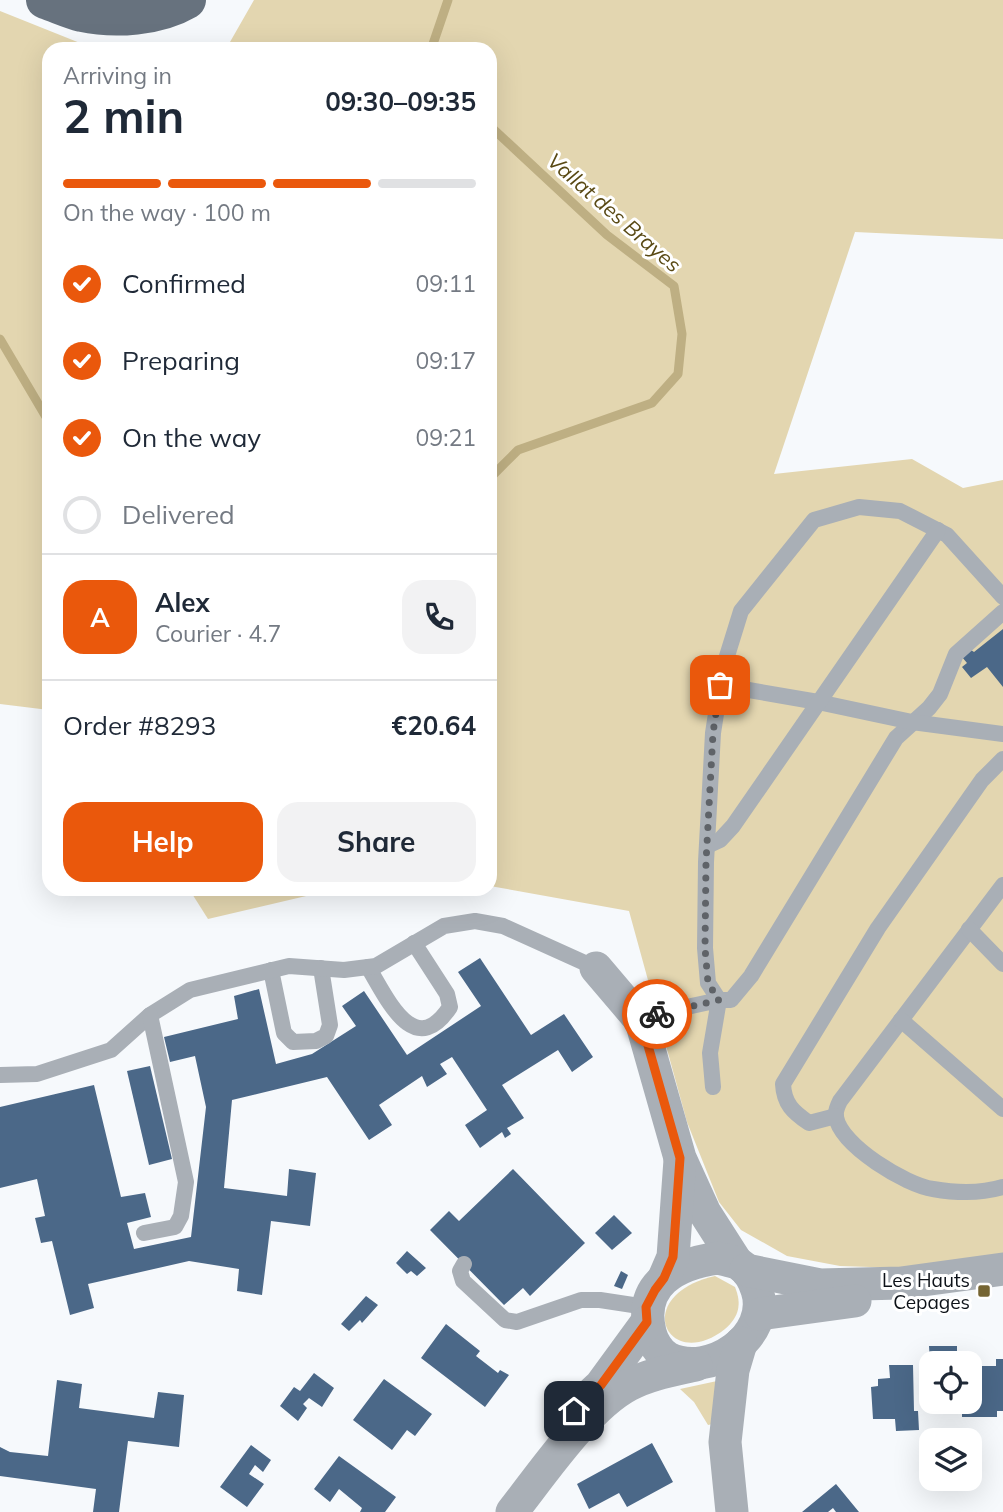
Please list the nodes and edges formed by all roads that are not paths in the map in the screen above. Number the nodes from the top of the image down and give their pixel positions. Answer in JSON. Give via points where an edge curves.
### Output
{"nodes":[{"id":1,"x":45,"y":0,"type":"edge"},
{"id":2,"x":187,"y":0,"type":"edge"},
{"id":3,"x":938,"y":530,"type":"junction"},
{"id":4,"x":1003,"y":597,"type":"edge"},
{"id":5,"x":1003,"y":612,"type":"edge"},
{"id":6,"x":720,"y":685,"type":"junction"},
{"id":7,"x":818,"y":702,"type":"junction"},
{"id":8,"x":912,"y":722,"type":"junction"},
{"id":9,"x":1003,"y":734,"type":"edge"},
{"id":10,"x":1003,"y":759,"type":"edge"},
{"id":11,"x":707,"y":846,"type":"junction"},
{"id":12,"x":1003,"y":885,"type":"edge"},
{"id":13,"x":969,"y":929,"type":"junction"},
{"id":14,"x":414,"y":943,"type":"junction"},
{"id":15,"x":1003,"y":964,"type":"edge"},
{"id":16,"x":368,"y":967,"type":"junction"},
{"id":17,"x":321,"y":968,"type":"junction"},
{"id":18,"x":596,"y":968,"type":"joint"},
{"id":19,"x":271,"y":971,"type":"junction"},
{"id":20,"x":719,"y":1000,"type":"junction"},
{"id":21,"x":150,"y":1015,"type":"junction"},
{"id":22,"x":901,"y":1020,"type":"junction"},
{"id":23,"x":641,"y":1021,"type":"junction"},
{"id":24,"x":0,"y":1075,"type":"edge"},
{"id":25,"x":713,"y":1087,"type":"dead end"},
{"id":26,"x":1003,"y":1109,"type":"edge"},
{"id":27,"x":836,"y":1116,"type":"junction"},
{"id":28,"x":680,"y":1158,"type":"junction"},
{"id":29,"x":1003,"y":1187,"type":"edge"},
{"id":30,"x":144,"y":1233,"type":"dead end"},
{"id":31,"x":464,"y":1264,"type":"dead end"},
{"id":32,"x":742,"y":1267,"type":"junction"},
{"id":33,"x":1003,"y":1269,"type":"edge"},
{"id":34,"x":664,"y":1278,"type":"junction"},
{"id":35,"x":1003,"y":1287,"type":"edge"},
{"id":36,"x":647,"y":1314,"type":"junction"},
{"id":37,"x":760,"y":1314,"type":"junction"},
{"id":38,"x":741,"y":1343,"type":"junction"},
{"id":39,"x":702,"y":1364,"type":"junction"},
{"id":40,"x":491,"y":1512,"type":"edge"},
{"id":41,"x":513,"y":1512,"type":"edge"},
{"id":42,"x":732,"y":1512,"type":"edge"}],
"edges":[{"from":1,"to":2,"type":"main road","via":[[82,13],[125,17],[174,8]]},
{"from":3,"to":4,"type":"lane"},
{"from":3,"to":6,"type":"lane","via":[[900,511],[859,507],[814,520],[741,611]]},
{"from":3,"to":7,"type":"lane"},
{"from":5,"to":8,"type":"lane","via":[[956,654],[940,694]]},
{"from":6,"to":7,"type":"lane"},
{"from":6,"to":11,"type":"lane"},
{"from":7,"to":8,"type":"lane"},
{"from":7,"to":11,"type":"lane","via":[[733,826]]},
{"from":8,"to":9,"type":"lane"},
{"from":8,"to":20,"type":"lane","via":[[897,738],[751,976],[731,1000]]},
{"from":10,"to":27,"type":"lane","via":[[982,780],[878,928],[783,1084],[784,1098],[793,1112],[809,1123]]},
{"from":11,"to":20,"type":"lane","via":[[705,948],[708,983]]},
{"from":12,"to":13,"type":"lane"},
{"from":13,"to":15,"type":"lane"},
{"from":13,"to":22,"type":"lane"},
{"from":14,"to":16,"type":"lane"},
{"from":14,"to":16,"type":"lane","via":[[447,994],[450,1007],[441,1020],[412,1027],[401,1020]]},
{"from":14,"to":18,"type":"lane","via":[[444,926],[475,921],[503,926]]},
{"from":16,"to":17,"type":"lane"},
{"from":17,"to":19,"type":"lane","via":[[289,966]]},
{"from":17,"to":19,"type":"lane","via":[[330,1025],[326,1036],[304,1043],[293,1042],[284,1033]]},
{"from":18,"to":23,"type":"street"},
{"from":19,"to":21,"type":"lane","via":[[190,990]]},
{"from":20,"to":23,"type":"lane"},
{"from":20,"to":25,"type":"lane","via":[[710,1052]]},
{"from":21,"to":24,"type":"lane","via":[[111,1050],[37,1074]]},
{"from":21,"to":30,"type":"lane","via":[[186,1182],[175,1227]]},
{"from":22,"to":26,"type":"lane"},
{"from":22,"to":27,"type":"lane","via":[[840,1101]]},
{"from":23,"to":28,"type":"street"},
{"from":27,"to":29,"type":"lane","via":[[845,1136],[874,1164],[930,1189],[983,1193]]},
{"from":28,"to":32,"type":"street","via":[[705,1213]]},
{"from":28,"to":34,"type":"street","via":[[673,1257]]},
{"from":31,"to":36,"type":"lane","via":[[460,1271],[463,1281],[505,1320],[517,1322],[581,1300],[600,1300]]},
{"from":32,"to":33,"type":"street","via":[[820,1285],[901,1283]]},
{"from":32,"to":34,"type":"street","via":[[718,1258],[699,1261]]},
{"from":32,"to":37,"type":"street","via":[[755,1283]]},
{"from":34,"to":36,"type":"street"},
{"from":35,"to":37,"type":"street"},
{"from":36,"to":39,"type":"street","via":[[651,1338],[663,1355]]},
{"from":36,"to":40,"type":"street","via":[[601,1385],[535,1455]]},
{"from":37,"to":38,"type":"street"},
{"from":38,"to":39,"type":"street"},
{"from":38,"to":42,"type":"street","via":[[733,1370],[725,1442]]},
{"from":39,"to":41,"type":"street","via":[[643,1379],[609,1399],[558,1452]]}]}
